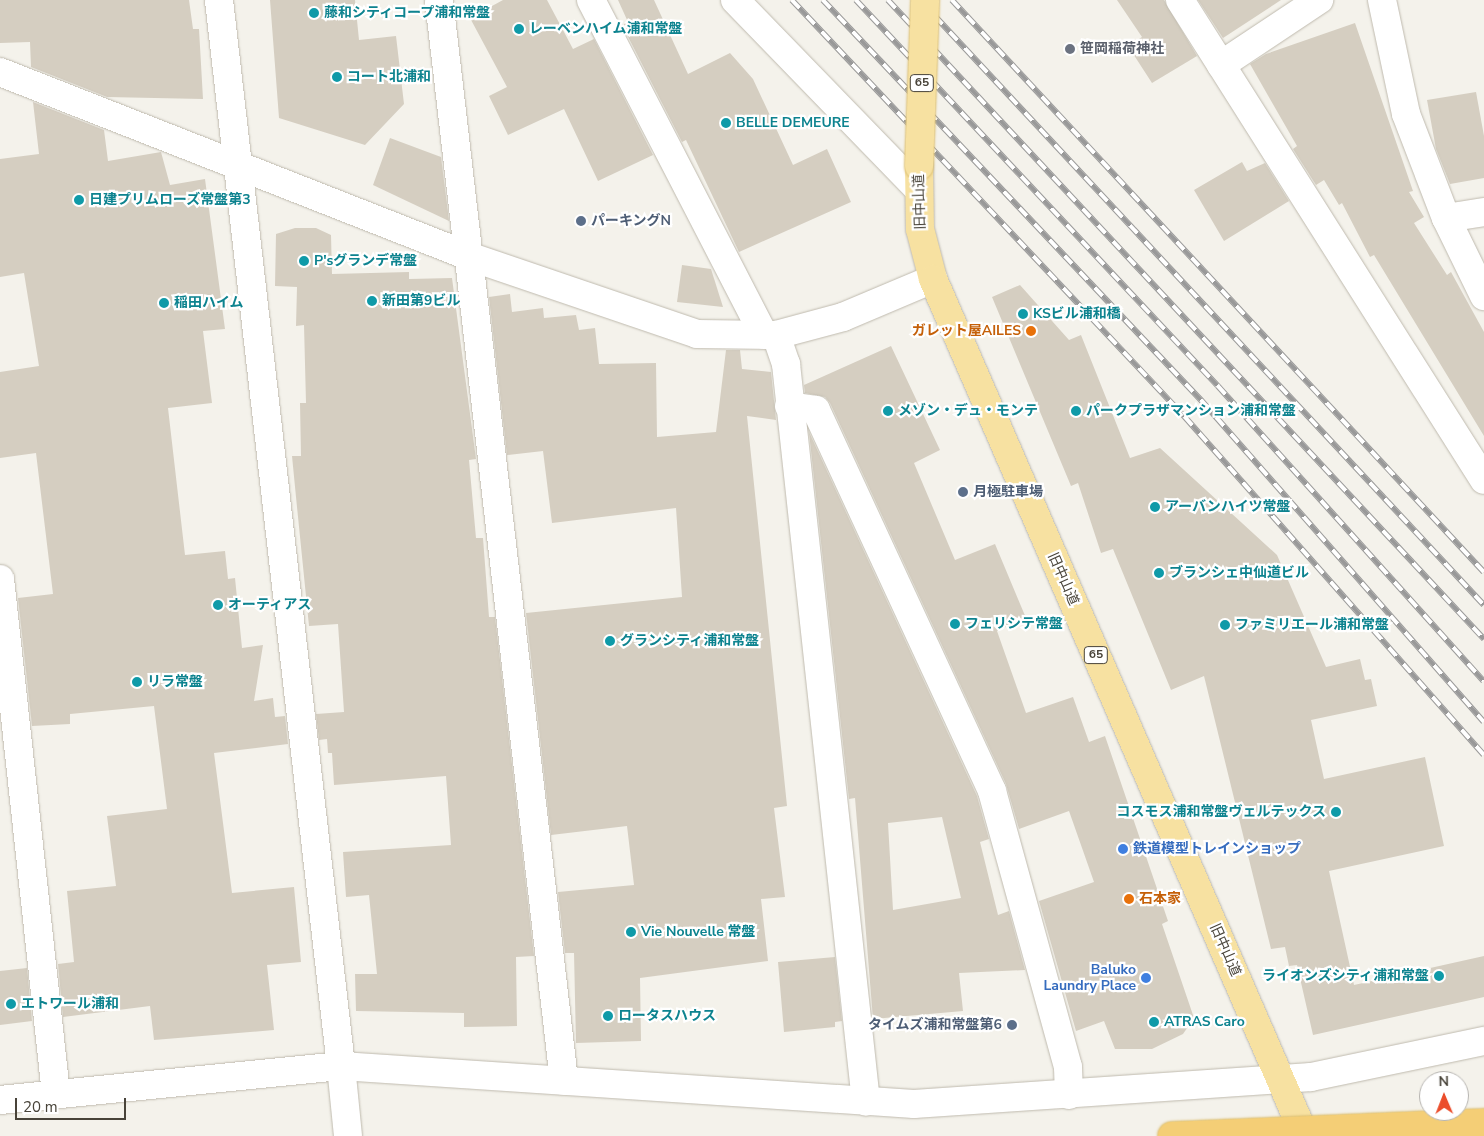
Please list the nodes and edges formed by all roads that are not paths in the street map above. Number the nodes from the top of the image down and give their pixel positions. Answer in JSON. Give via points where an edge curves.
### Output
{"nodes":[{"id":1,"x":219,"y":0,"type":"edge"},
{"id":2,"x":439,"y":0,"type":"edge"},
{"id":3,"x":592,"y":0,"type":"edge"},
{"id":4,"x":735,"y":0,"type":"edge"},
{"id":5,"x":925,"y":0,"type":"edge"},
{"id":6,"x":1180,"y":0,"type":"edge"},
{"id":7,"x":1319,"y":0,"type":"edge"},
{"id":8,"x":1382,"y":0,"type":"edge"},
{"id":9,"x":1221,"y":65,"type":"junction"},
{"id":10,"x":0,"y":72,"type":"edge"},
{"id":11,"x":235,"y":162,"type":"junction"},
{"id":12,"x":919,"y":177,"type":"junction"},
{"id":13,"x":1484,"y":212,"type":"edge"},
{"id":14,"x":1446,"y":218,"type":"junction"},
{"id":15,"x":471,"y":257,"type":"junction"},
{"id":16,"x":933,"y":279,"type":"junction"},
{"id":17,"x":1484,"y":296,"type":"edge"},
{"id":18,"x":770,"y":335,"type":"junction"},
{"id":19,"x":789,"y":406,"type":"junction"},
{"id":20,"x":1484,"y":480,"type":"edge"},
{"id":21,"x":0,"y":579,"type":"edge"},
{"id":22,"x":1484,"y":1041,"type":"edge"},
{"id":23,"x":341,"y":1066,"type":"junction"},
{"id":24,"x":1281,"y":1079,"type":"junction"},
{"id":25,"x":564,"y":1081,"type":"junction"},
{"id":26,"x":56,"y":1094,"type":"junction"},
{"id":27,"x":1069,"y":1095,"type":"junction"},
{"id":28,"x":0,"y":1100,"type":"edge"},
{"id":29,"x":866,"y":1102,"type":"junction"},
{"id":30,"x":1484,"y":1122,"type":"edge"},
{"id":31,"x":348,"y":1136,"type":"edge"},
{"id":32,"x":1172,"y":1136,"type":"edge"},
{"id":33,"x":1305,"y":1136,"type":"edge"}],
"edges":[{"from":1,"to":11,"type":"street"},
{"from":2,"to":15,"type":"street"},
{"from":3,"to":18,"type":"street"},
{"from":4,"to":12,"type":"street"},
{"from":5,"to":12,"type":"main road","name":"旧中山道","number":"65","bridge":true},
{"from":6,"to":9,"type":"street"},
{"from":7,"to":9,"type":"street"},
{"from":8,"to":14,"type":"street","via":[[1406,114]]},
{"from":9,"to":20,"type":"street"},
{"from":10,"to":11,"type":"street"},
{"from":11,"to":15,"type":"street"},
{"from":11,"to":23,"type":"street"},
{"from":12,"to":16,"type":"main road","name":"旧中山道","number":"65","via":[[920,229]]},
{"from":13,"to":14,"type":"street"},
{"from":14,"to":17,"type":"street"},
{"from":15,"to":18,"type":"street","via":[[696,334]]},
{"from":15,"to":25,"type":"street"},
{"from":16,"to":18,"type":"street","via":[[843,317]]},
{"from":16,"to":24,"type":"main road","name":"旧中山道","number":"65"},
{"from":18,"to":19,"type":"street","via":[[786,364]]},
{"from":19,"to":27,"type":"street","via":[[816,410],[992,791],[1068,1067]]},
{"from":19,"to":29,"type":"street"},
{"from":21,"to":26,"type":"street"},
{"from":22,"to":24,"type":"street"},
{"from":23,"to":25,"type":"street"},
{"from":23,"to":26,"type":"street"},
{"from":23,"to":31,"type":"street"},
{"from":24,"to":27,"type":"street"},
{"from":24,"to":33,"type":"main road","name":"旧中山道","number":"65"},
{"from":25,"to":29,"type":"street"},
{"from":26,"to":28,"type":"street"},
{"from":27,"to":29,"type":"street","via":[[914,1104]]},
{"from":30,"to":32,"type":"highway","bridge":true}]}
